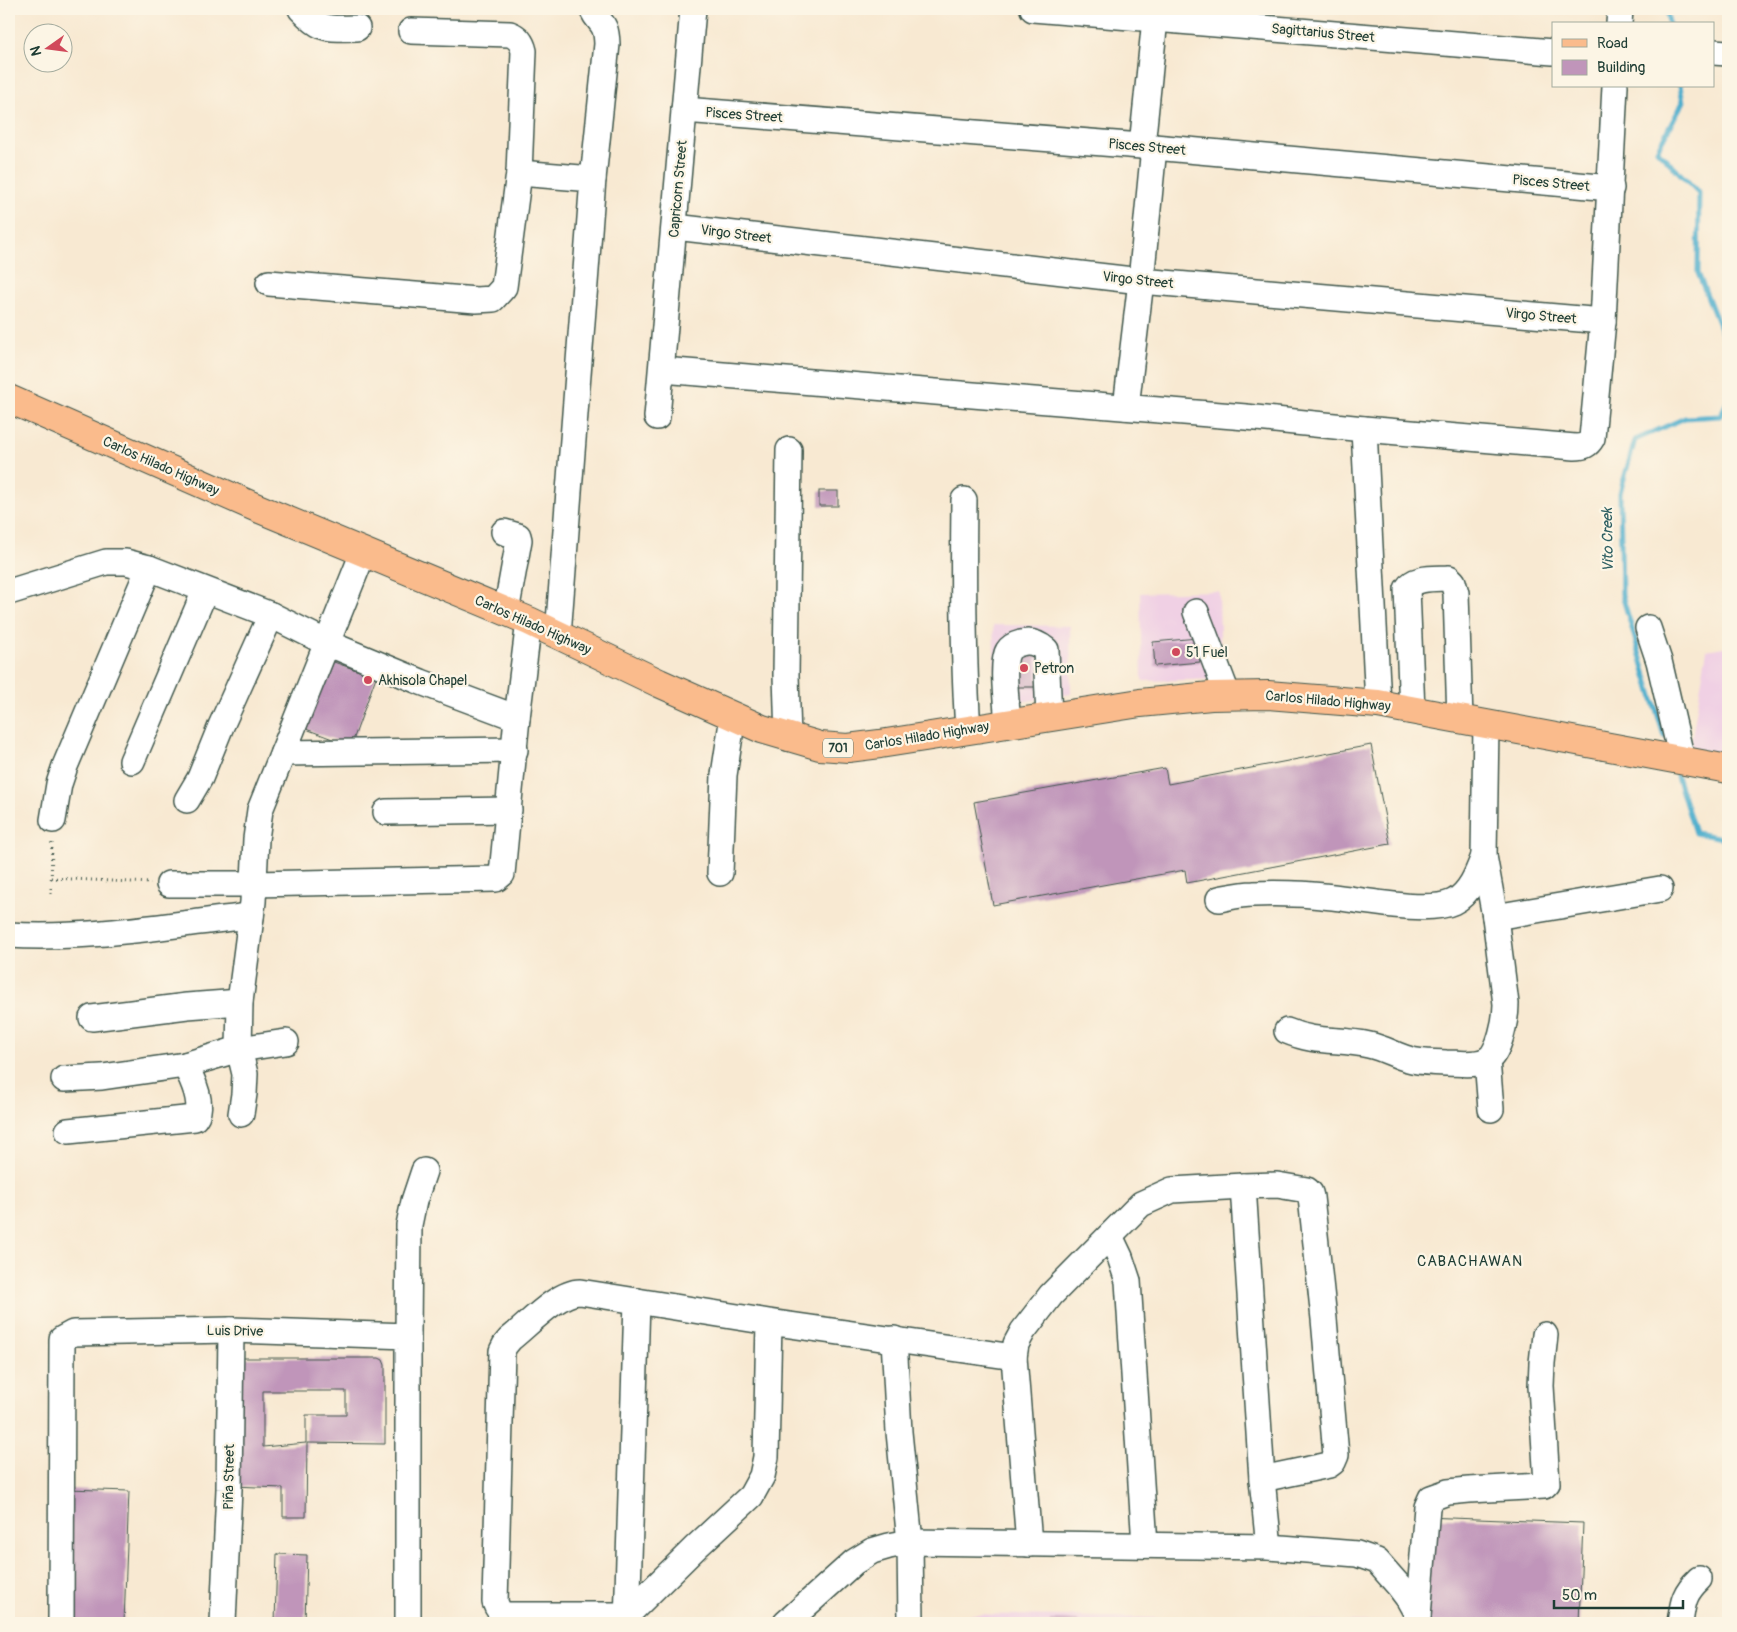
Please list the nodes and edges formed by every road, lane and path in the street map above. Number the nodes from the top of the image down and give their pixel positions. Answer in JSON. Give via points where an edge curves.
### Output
{"nodes":[{"id":1,"x":301,"y":9,"type":"edge"},
{"id":2,"x":592,"y":9,"type":"edge"},
{"id":3,"x":692,"y":9,"type":"edge"},
{"id":4,"x":1033,"y":9,"type":"edge"},
{"id":5,"x":1620,"y":9,"type":"edge"},
{"id":6,"x":1155,"y":19,"type":"junction"},
{"id":7,"x":1619,"y":22,"type":"edge"},
{"id":8,"x":357,"y":28,"type":"dead end"},
{"id":9,"x":411,"y":31,"type":"dead end"},
{"id":10,"x":1552,"y":52,"type":"edge"},
{"id":11,"x":1714,"y":52,"type":"edge"},
{"id":12,"x":1728,"y":53,"type":"edge"},
{"id":13,"x":1615,"y":88,"type":"edge"},
{"id":14,"x":684,"y":110,"type":"junction"},
{"id":15,"x":1148,"y":146,"type":"junction"},
{"id":16,"x":519,"y":172,"type":"junction"},
{"id":17,"x":593,"y":179,"type":"junction"},
{"id":18,"x":1611,"y":188,"type":"junction"},
{"id":19,"x":675,"y":227,"type":"junction"},
{"id":20,"x":1141,"y":281,"type":"junction"},
{"id":21,"x":269,"y":283,"type":"dead end"},
{"id":22,"x":1603,"y":321,"type":"junction"},
{"id":23,"x":662,"y":370,"type":"junction"},
{"id":24,"x":9,"y":399,"type":"edge"},
{"id":25,"x":1126,"y":407,"type":"junction"},
{"id":26,"x":657,"y":417,"type":"dead end"},
{"id":27,"x":1364,"y":429,"type":"junction"},
{"id":28,"x":790,"y":450,"type":"dead end"},
{"id":29,"x":964,"y":500,"type":"dead end"},
{"id":30,"x":504,"y":532,"type":"dead end"},
{"id":31,"x":363,"y":553,"type":"junction"},
{"id":32,"x":149,"y":568,"type":"junction"},
{"id":33,"x":205,"y":591,"type":"junction"},
{"id":34,"x":9,"y":592,"type":"edge"},
{"id":35,"x":1196,"y":612,"type":"dead end"},
{"id":36,"x":271,"y":615,"type":"junction"},
{"id":37,"x":518,"y":616,"type":"junction"},
{"id":38,"x":1648,"y":628,"type":"dead end"},
{"id":39,"x":558,"y":635,"type":"junction"},
{"id":40,"x":327,"y":643,"type":"junction"},
{"id":41,"x":1228,"y":696,"type":"junction"},
{"id":42,"x":1378,"y":704,"type":"junction"},
{"id":43,"x":1412,"y":711,"type":"junction"},
{"id":44,"x":733,"y":716,"type":"junction"},
{"id":45,"x":517,"y":718,"type":"junction"},
{"id":46,"x":1050,"y":718,"type":"junction"},
{"id":47,"x":1473,"y":722,"type":"junction"},
{"id":48,"x":1008,"y":724,"type":"junction"},
{"id":49,"x":968,"y":730,"type":"junction"},
{"id":50,"x":788,"y":738,"type":"junction"},
{"id":51,"x":515,"y":750,"type":"junction"},
{"id":52,"x":283,"y":753,"type":"junction"},
{"id":53,"x":1682,"y":760,"type":"junction"},
{"id":54,"x":132,"y":761,"type":"dead end"},
{"id":55,"x":1728,"y":769,"type":"edge"},
{"id":56,"x":187,"y":800,"type":"dead end"},
{"id":57,"x":509,"y":810,"type":"junction"},
{"id":58,"x":386,"y":812,"type":"dead end"},
{"id":59,"x":53,"y":820,"type":"joint"},
{"id":60,"x":1484,"y":856,"type":"junction"},
{"id":61,"x":720,"y":873,"type":"dead end"},
{"id":62,"x":51,"y":878,"type":"junction"},
{"id":63,"x":169,"y":884,"type":"joint"},
{"id":64,"x":254,"y":884,"type":"junction"},
{"id":65,"x":1660,"y":889,"type":"dead end"},
{"id":66,"x":51,"y":894,"type":"dead end"},
{"id":67,"x":1219,"y":899,"type":"dead end"},
{"id":68,"x":251,"y":916,"type":"junction"},
{"id":69,"x":1495,"y":918,"type":"junction"},
{"id":70,"x":9,"y":935,"type":"edge"},
{"id":71,"x":240,"y":1002,"type":"junction"},
{"id":72,"x":92,"y":1018,"type":"dead end"},
{"id":73,"x":1287,"y":1031,"type":"dead end"},
{"id":74,"x":286,"y":1042,"type":"dead end"},
{"id":75,"x":239,"y":1049,"type":"junction"},
{"id":76,"x":1486,"y":1060,"type":"junction"},
{"id":77,"x":186,"y":1065,"type":"junction"},
{"id":78,"x":64,"y":1078,"type":"dead end"},
{"id":79,"x":1490,"y":1110,"type":"dead end"},
{"id":80,"x":241,"y":1114,"type":"dead end"},
{"id":81,"x":68,"y":1132,"type":"dead end"},
{"id":82,"x":424,"y":1171,"type":"dead end"},
{"id":83,"x":1243,"y":1186,"type":"junction"},
{"id":84,"x":1110,"y":1236,"type":"junction"},
{"id":85,"x":637,"y":1301,"type":"junction"},
{"id":86,"x":769,"y":1322,"type":"junction"},
{"id":87,"x":231,"y":1330,"type":"junction"},
{"id":88,"x":408,"y":1336,"type":"junction"},
{"id":89,"x":1545,"y":1336,"type":"dead end"},
{"id":90,"x":894,"y":1339,"type":"junction"},
{"id":91,"x":1014,"y":1357,"type":"junction"},
{"id":92,"x":1262,"y":1479,"type":"junction"},
{"id":93,"x":910,"y":1542,"type":"junction"},
{"id":94,"x":1029,"y":1544,"type":"junction"},
{"id":95,"x":1145,"y":1545,"type":"junction"},
{"id":96,"x":1269,"y":1547,"type":"junction"},
{"id":97,"x":1698,"y":1579,"type":"dead end"},
{"id":98,"x":627,"y":1619,"type":"edge"},
{"id":99,"x":1418,"y":1620,"type":"edge"},
{"id":100,"x":61,"y":1623,"type":"edge"},
{"id":101,"x":223,"y":1623,"type":"edge"},
{"id":102,"x":408,"y":1623,"type":"edge"},
{"id":103,"x":786,"y":1623,"type":"edge"},
{"id":104,"x":911,"y":1623,"type":"edge"},
{"id":105,"x":1680,"y":1623,"type":"edge"}],
"edges":[{"from":1,"to":8,"type":"street","via":[[324,28]]},
{"from":2,"to":17,"type":"street","via":[[604,24],[607,44]]},
{"from":3,"to":14,"type":"street","name":"Capricorn Street"},
{"from":4,"to":6,"type":"street","name":"Sagittarius Street"},
{"from":5,"to":7,"type":"street"},
{"from":6,"to":10,"type":"street","name":"Sagittarius Street"},
{"from":6,"to":15,"type":"street"},
{"from":9,"to":16,"type":"street","via":[[510,34],[520,41],[524,51]]},
{"from":11,"to":12,"type":"street"},
{"from":13,"to":18,"type":"street"},
{"from":14,"to":15,"type":"street","name":"Pisces Street"},
{"from":14,"to":19,"type":"street","name":"Capricorn Street"},
{"from":15,"to":18,"type":"street","name":"Pisces Street"},
{"from":15,"to":20,"type":"street"},
{"from":16,"to":17,"type":"street"},
{"from":16,"to":21,"type":"street","via":[[504,287],[493,298],[476,300]]},
{"from":17,"to":39,"type":"street"},
{"from":18,"to":22,"type":"street"},
{"from":19,"to":20,"type":"street","name":"Virgo Street"},
{"from":19,"to":23,"type":"street","name":"Capricorn Street"},
{"from":20,"to":22,"type":"street","name":"Virgo Street"},
{"from":20,"to":25,"type":"street"},
{"from":22,"to":27,"type":"street","via":[[1592,438],[1585,446]]},
{"from":23,"to":25,"type":"street"},
{"from":23,"to":26,"type":"street","name":"Capricorn Street"},
{"from":24,"to":31,"type":"main road","name":"Carlos Hilado Highway","number":"701"},
{"from":25,"to":27,"type":"street"},
{"from":27,"to":42,"type":"street"},
{"from":28,"to":50,"type":"street"},
{"from":29,"to":49,"type":"street","via":[[963,651]]},
{"from":30,"to":37,"type":"street","via":[[518,536],[519,540]]},
{"from":31,"to":37,"type":"main road","name":"Carlos Hilado Highway","number":"701"},
{"from":31,"to":40,"type":"street"},
{"from":32,"to":33,"type":"street"},
{"from":32,"to":34,"type":"street","via":[[126,562],[106,562]]},
{"from":32,"to":59,"type":"street","via":[[65,766]]},
{"from":33,"to":36,"type":"street"},
{"from":33,"to":54,"type":"street"},
{"from":35,"to":41,"type":"street"},
{"from":36,"to":40,"type":"street"},
{"from":36,"to":56,"type":"street","via":[[200,778]]},
{"from":37,"to":39,"type":"main road","name":"Carlos Hilado Highway","number":"701"},
{"from":37,"to":45,"type":"street"},
{"from":38,"to":53,"type":"street"},
{"from":39,"to":44,"type":"main road","name":"Carlos Hilado Highway","number":"701"},
{"from":40,"to":45,"type":"street"},
{"from":40,"to":52,"type":"street"},
{"from":41,"to":42,"type":"main road","name":"Carlos Hilado Highway","number":"701","via":[[1268,694]]},
{"from":41,"to":46,"type":"main road","name":"Carlos Hilado Highway","number":"701","via":[[1140,703]]},
{"from":42,"to":43,"type":"main road","name":"Carlos Hilado Highway","number":"701"},
{"from":43,"to":47,"type":"main road","name":"Carlos Hilado Highway","number":"701"},
{"from":43,"to":47,"type":"street","via":[[1407,589],[1416,581],[1449,578],[1456,593]]},
{"from":44,"to":50,"type":"main road","name":"Carlos Hilado Highway","number":"701"},
{"from":44,"to":61,"type":"street","via":[[724,774]]},
{"from":45,"to":51,"type":"street"},
{"from":46,"to":48,"type":"main road","name":"Carlos Hilado Highway","number":"701"},
{"from":46,"to":48,"type":"street","via":[[1046,650],[1040,645],[1024,642],[1008,650],[1005,662]]},
{"from":47,"to":53,"type":"main road","name":"Carlos Hilado Highway","number":"701"},
{"from":47,"to":60,"type":"street"},
{"from":48,"to":49,"type":"main road","name":"Carlos Hilado Highway","number":"701"},
{"from":49,"to":50,"type":"main road","name":"Carlos Hilado Highway","number":"701","via":[[848,748],[820,746]]},
{"from":51,"to":52,"type":"street"},
{"from":51,"to":57,"type":"street"},
{"from":52,"to":64,"type":"street","via":[[260,810]]},
{"from":53,"to":55,"type":"main road","name":"Carlos Hilado Highway","number":"701"},
{"from":57,"to":58,"type":"street"},
{"from":57,"to":64,"type":"street","via":[[502,874],[498,878]]},
{"from":59,"to":62,"type":"path"},
{"from":60,"to":67,"type":"street","via":[[1463,896],[1442,906],[1411,907],[1331,897],[1251,894]]},
{"from":60,"to":69,"type":"street"},
{"from":62,"to":63,"type":"path"},
{"from":62,"to":66,"type":"path"},
{"from":63,"to":64,"type":"street"},
{"from":64,"to":68,"type":"street"},
{"from":65,"to":69,"type":"street"},
{"from":68,"to":70,"type":"street","via":[[72,936]]},
{"from":68,"to":71,"type":"street"},
{"from":69,"to":76,"type":"street","via":[[1506,1016],[1498,1044]]},
{"from":71,"to":72,"type":"street"},
{"from":71,"to":75,"type":"street"},
{"from":73,"to":76,"type":"street","via":[[1320,1041],[1371,1045],[1421,1062]]},
{"from":74,"to":75,"type":"street"},
{"from":75,"to":77,"type":"street"},
{"from":75,"to":80,"type":"street","via":[[244,1074]]},
{"from":76,"to":79,"type":"street"},
{"from":77,"to":78,"type":"street","via":[[102,1077]]},
{"from":77,"to":81,"type":"street","via":[[195,1086],[198,1108],[195,1118]]},
{"from":82,"to":88,"type":"street","via":[[410,1225]]},
{"from":83,"to":84,"type":"street","via":[[1172,1190],[1141,1204]]},
{"from":83,"to":92,"type":"street"},
{"from":83,"to":92,"type":"street","via":[[1293,1187],[1310,1193],[1336,1455],[1329,1465]]},
{"from":84,"to":91,"type":"street","via":[[1051,1295],[1023,1331]]},
{"from":84,"to":95,"type":"street","via":[[1128,1281]]},
{"from":85,"to":86,"type":"street"},
{"from":85,"to":98,"type":"street"},
{"from":85,"to":98,"type":"street","via":[[580,1292],[566,1294],[505,1345],[502,1351],[498,1476],[495,1602],[501,1613]]},
{"from":86,"to":90,"type":"street"},
{"from":86,"to":98,"type":"street","via":[[766,1457],[758,1487]]},
{"from":87,"to":88,"type":"street","name":"Luis Drive"},
{"from":87,"to":100,"type":"street","name":"Luis Drive","via":[[73,1333],[62,1339]]},
{"from":87,"to":101,"type":"street","name":"Piña Street"},
{"from":88,"to":102,"type":"street"},
{"from":89,"to":99,"type":"street","via":[[1542,1386],[1548,1483],[1544,1486],[1448,1492],[1431,1498],[1427,1507]]},
{"from":90,"to":91,"type":"street"},
{"from":90,"to":93,"type":"street"},
{"from":91,"to":94,"type":"street"},
{"from":92,"to":96,"type":"street"},
{"from":93,"to":94,"type":"street"},
{"from":93,"to":103,"type":"street","via":[[872,1551],[854,1562]]},
{"from":93,"to":104,"type":"street"},
{"from":94,"to":95,"type":"street"},
{"from":95,"to":96,"type":"street"},
{"from":96,"to":99,"type":"street","via":[[1357,1554],[1377,1561],[1408,1598]]},
{"from":97,"to":105,"type":"street","via":[[1684,1599]]}]}
